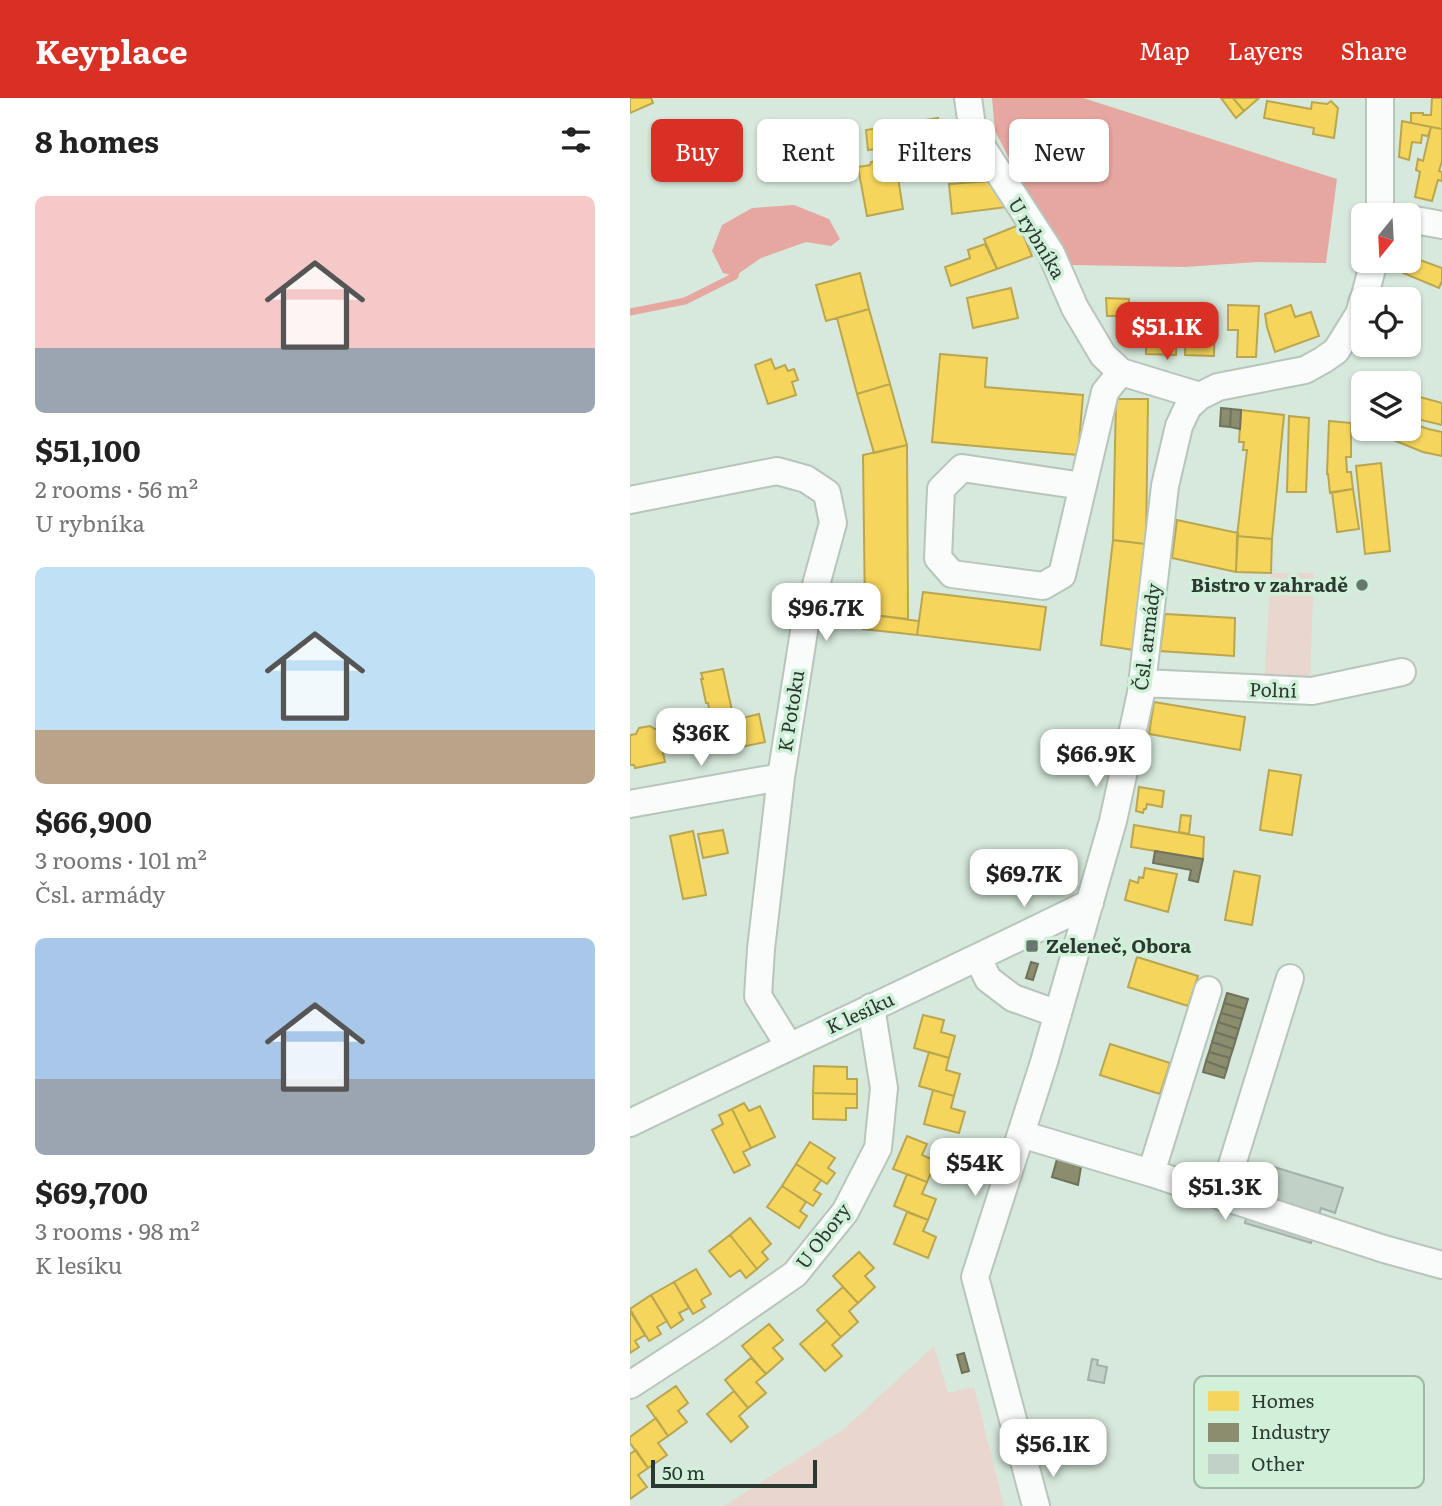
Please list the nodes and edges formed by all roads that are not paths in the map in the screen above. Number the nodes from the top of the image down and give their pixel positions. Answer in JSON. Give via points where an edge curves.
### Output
{"nodes":[{"id":1,"x":968,"y":98,"type":"edge"},
{"id":2,"x":1380,"y":98,"type":"edge"},
{"id":3,"x":1382,"y":203,"type":"edge"},
{"id":4,"x":1421,"y":221,"type":"edge"},
{"id":5,"x":1442,"y":225,"type":"edge"},
{"id":6,"x":1351,"y":326,"type":"edge"},
{"id":7,"x":1121,"y":372,"type":"junction"},
{"id":8,"x":1200,"y":396,"type":"junction"},
{"id":9,"x":1083,"y":486,"type":"junction"},
{"id":10,"x":630,"y":500,"type":"edge"},
{"id":11,"x":1402,"y":672,"type":"dead end"},
{"id":12,"x":1143,"y":683,"type":"junction"},
{"id":13,"x":780,"y":778,"type":"junction"},
{"id":14,"x":630,"y":804,"type":"edge"},
{"id":15,"x":1090,"y":903,"type":"junction"},
{"id":16,"x":978,"y":958,"type":"junction"},
{"id":17,"x":1290,"y":978,"type":"dead end"},
{"id":18,"x":1208,"y":990,"type":"dead end"},
{"id":19,"x":871,"y":1007,"type":"junction"},
{"id":20,"x":1058,"y":1014,"type":"junction"},
{"id":21,"x":789,"y":1046,"type":"junction"},
{"id":22,"x":630,"y":1123,"type":"edge"},
{"id":23,"x":1021,"y":1134,"type":"junction"},
{"id":24,"x":1151,"y":1173,"type":"junction"},
{"id":25,"x":1222,"y":1196,"type":"junction"},
{"id":26,"x":1442,"y":1265,"type":"edge"},
{"id":27,"x":630,"y":1385,"type":"edge"},
{"id":28,"x":1035,"y":1506,"type":"edge"}],
"edges":[{"from":1,"to":7,"type":"street","name":"U rybníka","via":[[973,133],[1051,253],[1075,308],[1103,355]]},
{"from":2,"to":3,"type":"street"},
{"from":4,"to":5,"type":"street"},
{"from":6,"to":8,"type":"street","via":[[1336,351],[1305,370],[1218,387]]},
{"from":7,"to":8,"type":"street"},
{"from":7,"to":9,"type":"street","via":[[1105,392]]},
{"from":8,"to":12,"type":"street","name":"Čsl. armády","via":[[1188,407],[1179,426],[1165,486]]},
{"from":9,"to":9,"type":"street","via":[[1062,575],[1043,586],[952,574],[938,558],[941,489],[962,468]]},
{"from":10,"to":13,"type":"street","name":"K Potoku","via":[[777,471],[806,479],[827,493],[833,523],[805,625]]},
{"from":11,"to":12,"type":"street","name":"Polní","via":[[1312,691]]},
{"from":12,"to":15,"type":"street","name":"Čsl. armády"},
{"from":13,"to":14,"type":"street"},
{"from":13,"to":21,"type":"street","name":"K Potoku","via":[[758,996]]},
{"from":15,"to":16,"type":"street","name":"K lesíku"},
{"from":15,"to":20,"type":"street","name":"Čsl. armády"},
{"from":16,"to":19,"type":"street","name":"K lesíku"},
{"from":16,"to":20,"type":"street","via":[[988,979],[1013,998]]},
{"from":17,"to":25,"type":"street"},
{"from":18,"to":24,"type":"street"},
{"from":19,"to":21,"type":"street","name":"K lesíku"},
{"from":19,"to":27,"type":"street","name":"U Obory","via":[[884,1088],[878,1148],[845,1212],[795,1274]]},
{"from":20,"to":23,"type":"street","name":"Čsl. armády"},
{"from":21,"to":22,"type":"street","name":"K lesíku"},
{"from":23,"to":24,"type":"street"},
{"from":23,"to":28,"type":"street","name":"Čsl. armády","via":[[975,1277]]},
{"from":24,"to":25,"type":"street"},
{"from":25,"to":26,"type":"street"}]}
